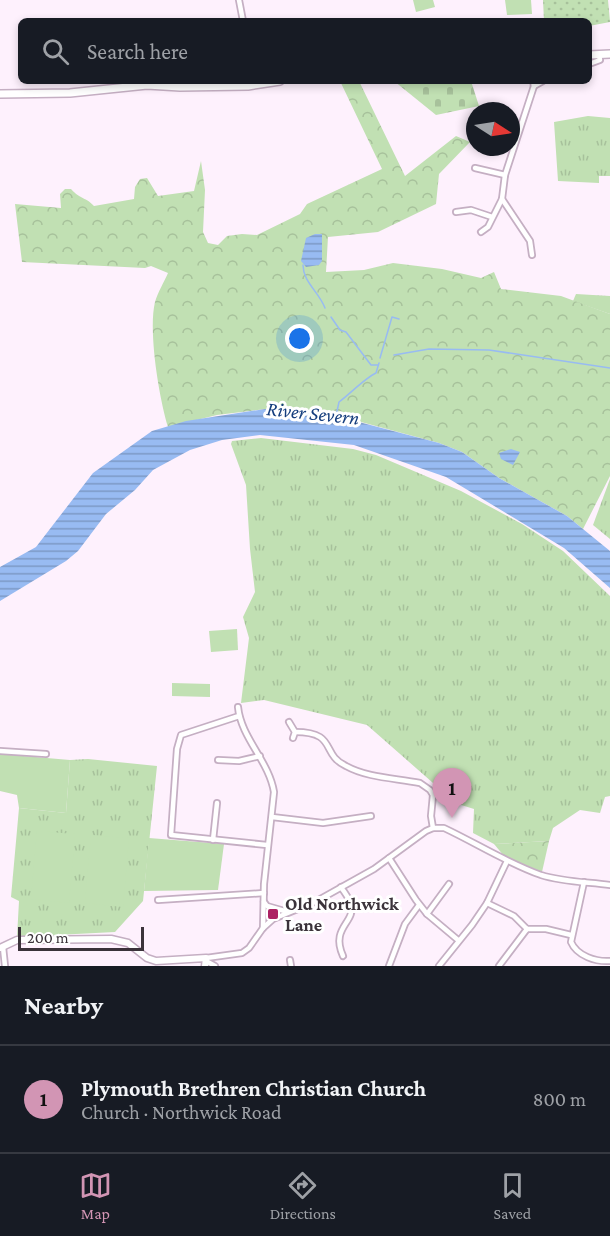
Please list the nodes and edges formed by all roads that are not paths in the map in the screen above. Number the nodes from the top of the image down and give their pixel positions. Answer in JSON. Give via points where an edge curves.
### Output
{"nodes":[{"id":1,"x":239,"y":0,"type":"edge"},
{"id":2,"x":242,"y":18,"type":"edge"},
{"id":3,"x":610,"y":54,"type":"edge"},
{"id":4,"x":592,"y":55,"type":"edge"},
{"id":5,"x":599,"y":55,"type":"junction"},
{"id":6,"x":592,"y":63,"type":"edge"},
{"id":7,"x":235,"y":84,"type":"edge"},
{"id":8,"x":533,"y":84,"type":"edge"},
{"id":9,"x":0,"y":94,"type":"edge"},
{"id":10,"x":475,"y":168,"type":"dead end"},
{"id":11,"x":505,"y":175,"type":"junction"},
{"id":12,"x":502,"y":199,"type":"junction"},
{"id":13,"x":456,"y":212,"type":"dead end"},
{"id":14,"x":492,"y":217,"type":"junction"},
{"id":15,"x":481,"y":232,"type":"dead end"},
{"id":16,"x":532,"y":255,"type":"dead end"},
{"id":17,"x":238,"y":707,"type":"dead end"},
{"id":18,"x":239,"y":716,"type":"junction"},
{"id":19,"x":289,"y":722,"type":"dead end"},
{"id":20,"x":295,"y":732,"type":"junction"},
{"id":21,"x":293,"y":738,"type":"dead end"},
{"id":22,"x":0,"y":751,"type":"edge"},
{"id":23,"x":46,"y":754,"type":"dead end"},
{"id":24,"x":260,"y":756,"type":"junction"},
{"id":25,"x":218,"y":760,"type":"dead end"},
{"id":26,"x":217,"y":804,"type":"dead end"},
{"id":27,"x":371,"y":816,"type":"dead end"},
{"id":28,"x":272,"y":817,"type":"junction"},
{"id":29,"x":433,"y":828,"type":"junction"},
{"id":30,"x":213,"y":840,"type":"junction"},
{"id":31,"x":267,"y":845,"type":"junction"},
{"id":32,"x":389,"y":858,"type":"junction"},
{"id":33,"x":507,"y":861,"type":"junction"},
{"id":34,"x":584,"y":882,"type":"junction"},
{"id":35,"x":448,"y":884,"type":"dead end"},
{"id":36,"x":610,"y":885,"type":"edge"},
{"id":37,"x":341,"y":886,"type":"junction"},
{"id":38,"x":264,"y":893,"type":"junction"},
{"id":39,"x":158,"y":900,"type":"dead end"},
{"id":40,"x":263,"y":902,"type":"junction"},
{"id":41,"x":487,"y":903,"type":"junction"},
{"id":42,"x":419,"y":905,"type":"junction"},
{"id":43,"x":288,"y":912,"type":"junction"},
{"id":44,"x":427,"y":914,"type":"junction"},
{"id":45,"x":263,"y":928,"type":"junction"},
{"id":46,"x":526,"y":929,"type":"junction"},
{"id":47,"x":571,"y":935,"type":"junction"},
{"id":48,"x":458,"y":940,"type":"junction"},
{"id":49,"x":2,"y":948,"type":"edge"},
{"id":50,"x":343,"y":956,"type":"dead end"},
{"id":51,"x":610,"y":961,"type":"edge"},
{"id":52,"x":206,"y":962,"type":"edge"},
{"id":53,"x":5,"y":966,"type":"edge"},
{"id":54,"x":214,"y":966,"type":"edge"},
{"id":55,"x":389,"y":966,"type":"edge"},
{"id":56,"x":438,"y":966,"type":"edge"},
{"id":57,"x":499,"y":966,"type":"edge"}],
"edges":[{"from":1,"to":2,"type":"street"},
{"from":3,"to":5,"type":"main road"},
{"from":4,"to":5,"type":"main road"},
{"from":5,"to":6,"type":"street","via":[[600,60]]},
{"from":7,"to":9,"type":"main road"},
{"from":8,"to":11,"type":"street"},
{"from":10,"to":11,"type":"street"},
{"from":11,"to":12,"type":"street"},
{"from":12,"to":14,"type":"street"},
{"from":12,"to":16,"type":"street","via":[[530,241]]},
{"from":13,"to":14,"type":"street","via":[[471,210]]},
{"from":14,"to":15,"type":"street"},
{"from":17,"to":18,"type":"street"},
{"from":18,"to":24,"type":"street"},
{"from":18,"to":30,"type":"street","via":[[181,735],[177,749],[171,835]]},
{"from":19,"to":20,"type":"street"},
{"from":20,"to":21,"type":"street"},
{"from":20,"to":29,"type":"street","via":[[321,737],[346,767],[426,786],[433,795]]},
{"from":22,"to":23,"type":"street"},
{"from":24,"to":25,"type":"street"},
{"from":24,"to":28,"type":"street","via":[[272,781]]},
{"from":26,"to":30,"type":"street"},
{"from":27,"to":28,"type":"street","via":[[323,823]]},
{"from":28,"to":31,"type":"street"},
{"from":29,"to":32,"type":"street"},
{"from":29,"to":33,"type":"street","via":[[447,829]]},
{"from":30,"to":31,"type":"street"},
{"from":31,"to":38,"type":"street"},
{"from":32,"to":37,"type":"street"},
{"from":32,"to":42,"type":"street"},
{"from":33,"to":34,"type":"street","via":[[551,878]]},
{"from":33,"to":41,"type":"street"},
{"from":34,"to":36,"type":"street"},
{"from":34,"to":47,"type":"street"},
{"from":35,"to":44,"type":"street"},
{"from":37,"to":43,"type":"street"},
{"from":37,"to":50,"type":"street","via":[[351,903],[338,938]]},
{"from":38,"to":39,"type":"street"},
{"from":38,"to":40,"type":"street"},
{"from":40,"to":43,"type":"street"},
{"from":40,"to":45,"type":"street"},
{"from":41,"to":46,"type":"street","via":[[514,916]]},
{"from":41,"to":48,"type":"street"},
{"from":42,"to":44,"type":"street"},
{"from":42,"to":55,"type":"street","via":[[405,924]]},
{"from":43,"to":45,"type":"street"},
{"from":44,"to":48,"type":"street"},
{"from":45,"to":52,"type":"street","via":[[242,953]]},
{"from":46,"to":47,"type":"street"},
{"from":46,"to":57,"type":"street"},
{"from":47,"to":51,"type":"street","via":[[578,952],[599,962]]},
{"from":48,"to":56,"type":"street"},
{"from":49,"to":52,"type":"street","via":[[17,940],[111,939],[128,943],[156,961]]},
{"from":49,"to":53,"type":"street"},
{"from":52,"to":54,"type":"street"}]}
